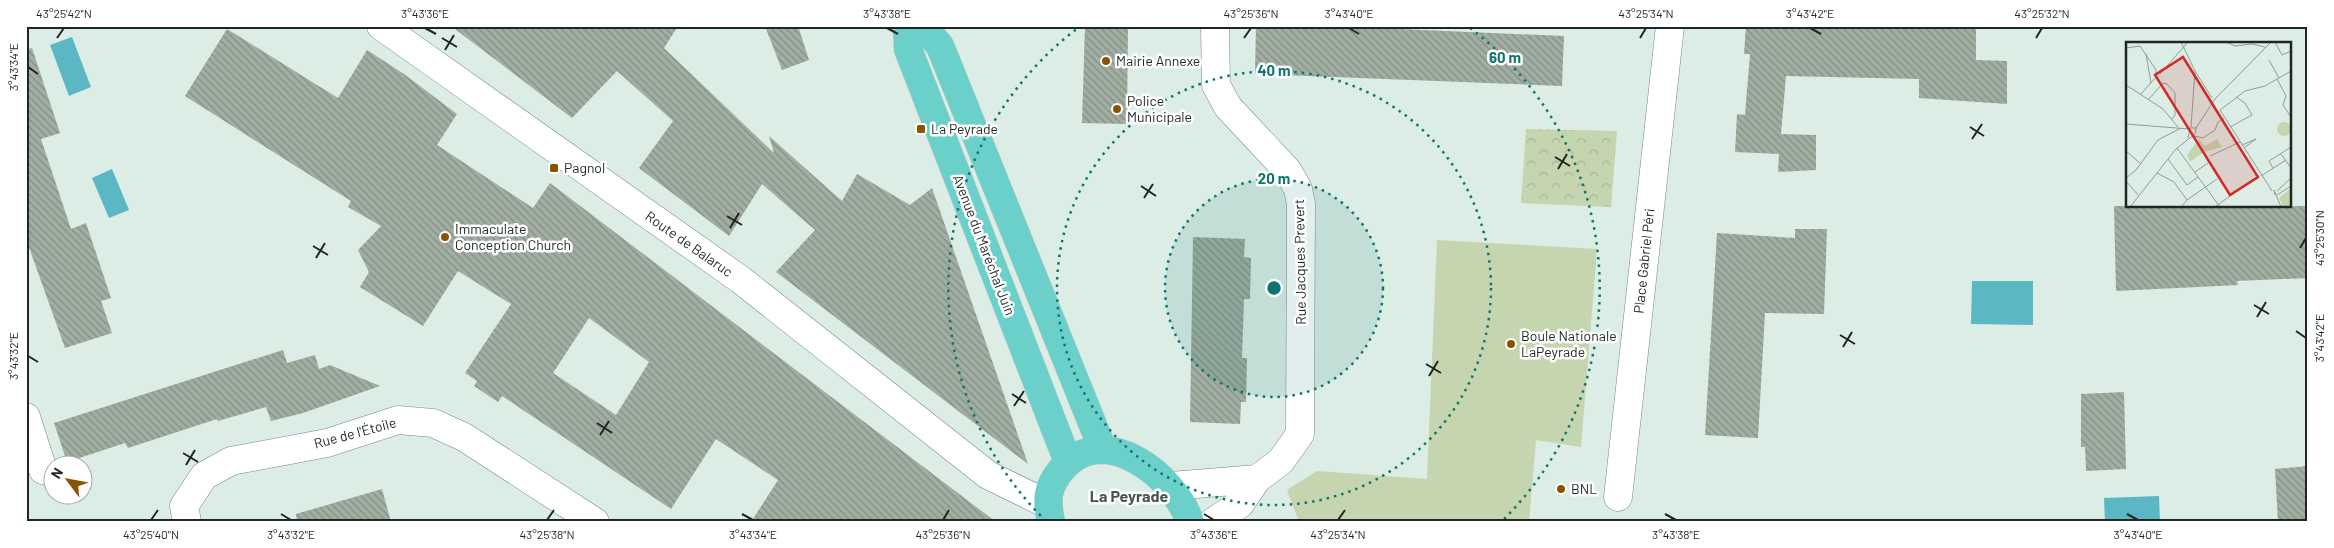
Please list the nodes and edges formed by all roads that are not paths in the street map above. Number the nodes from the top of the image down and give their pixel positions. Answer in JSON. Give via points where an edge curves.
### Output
{"nodes":[{"id":1,"x":381,"y":26,"type":"edge"},
{"id":2,"x":907,"y":26,"type":"edge"},
{"id":3,"x":923,"y":26,"type":"edge"},
{"id":4,"x":1215,"y":26,"type":"edge"},
{"id":5,"x":1670,"y":26,"type":"edge"},
{"id":6,"x":26,"y":417,"type":"edge"},
{"id":7,"x":1103,"y":450,"type":"junction"},
{"id":8,"x":42,"y":467,"type":"edge"},
{"id":9,"x":1258,"y":479,"type":"junction"},
{"id":10,"x":1171,"y":486,"type":"junction"},
{"id":11,"x":1055,"y":492,"type":"edge"},
{"id":12,"x":1618,"y":497,"type":"dead end"},
{"id":13,"x":187,"y":522,"type":"edge"},
{"id":14,"x":594,"y":522,"type":"edge"},
{"id":15,"x":1190,"y":522,"type":"edge"},
{"id":16,"x":1213,"y":522,"type":"edge"}],
"edges":[{"from":1,"to":11,"type":"street","name":"Route de Balaruc","via":[[741,280],[988,475]]},
{"from":2,"to":11,"type":"main road","name":"Avenue du Maréchal Juin","via":[[908,49]]},
{"from":3,"to":7,"type":"main road","via":[[940,46]]},
{"from":4,"to":9,"type":"street","name":"Rue Jacques Prevert","via":[[1216,85],[1228,107],[1287,170],[1298,189],[1300,204],[1300,434],[1281,462]]},
{"from":5,"to":12,"type":"street","name":"Place Gabriel Péri"},
{"from":6,"to":8,"type":"street"},
{"from":7,"to":10,"type":"main road","via":[[1125,455],[1146,465]]},
{"from":7,"to":11,"type":"main road","via":[[1083,453]]},
{"from":9,"to":10,"type":"street"},
{"from":9,"to":16,"type":"street","name":"Rue Jacques Prevert","via":[[1240,504]]},
{"from":10,"to":15,"type":"main road"},
{"from":13,"to":14,"type":"street","name":"Rue de l'Étoile","via":[[184,506],[204,476],[231,461],[327,443],[398,420],[433,423],[464,437]]}]}
